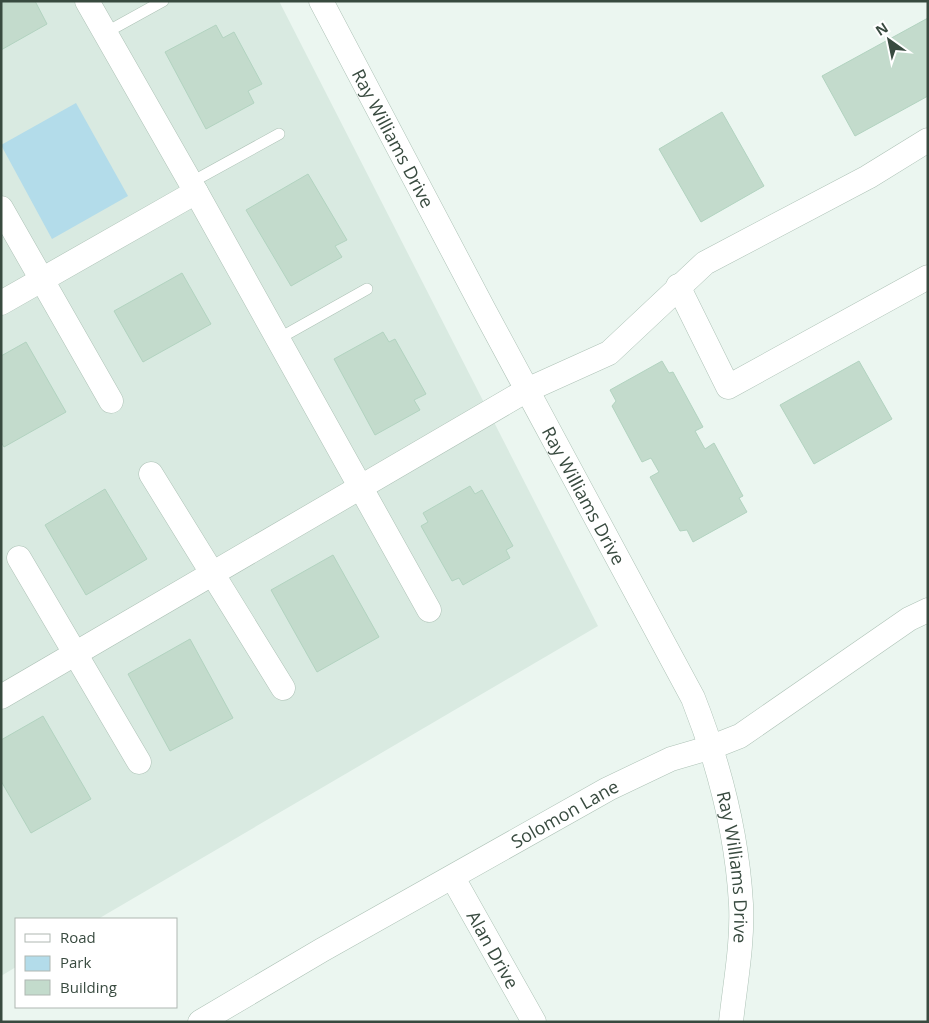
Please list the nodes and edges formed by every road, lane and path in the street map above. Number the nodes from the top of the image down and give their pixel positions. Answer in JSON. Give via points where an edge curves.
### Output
{"nodes":[{"id":1,"x":86,"y":1,"type":"edge"},
{"id":2,"x":162,"y":1,"type":"edge"},
{"id":3,"x":322,"y":1,"type":"edge"},
{"id":4,"x":105,"y":33,"type":"junction"},
{"id":5,"x":279,"y":134,"type":"dead end"},
{"id":6,"x":928,"y":140,"type":"edge"},
{"id":7,"x":193,"y":188,"type":"junction"},
{"id":8,"x":1,"y":208,"type":"edge"},
{"id":9,"x":928,"y":277,"type":"edge"},
{"id":10,"x":43,"y":279,"type":"junction"},
{"id":11,"x":678,"y":286,"type":"junction"},
{"id":12,"x":367,"y":289,"type":"dead end"},
{"id":13,"x":1,"y":303,"type":"edge"},
{"id":14,"x":278,"y":339,"type":"junction"},
{"id":15,"x":527,"y":390,"type":"junction"},
{"id":16,"x":111,"y":401,"type":"dead end"},
{"id":17,"x":151,"y":474,"type":"dead end"},
{"id":18,"x":360,"y":487,"type":"junction"},
{"id":19,"x":19,"y":558,"type":"dead end"},
{"id":20,"x":213,"y":574,"type":"junction"},
{"id":21,"x":429,"y":610,"type":"dead end"},
{"id":22,"x":928,"y":610,"type":"edge"},
{"id":23,"x":75,"y":654,"type":"junction"},
{"id":24,"x":284,"y":688,"type":"dead end"},
{"id":25,"x":1,"y":697,"type":"edge"},
{"id":26,"x":712,"y":747,"type":"junction"},
{"id":27,"x":139,"y":762,"type":"dead end"},
{"id":28,"x":453,"y":878,"type":"junction"},
{"id":29,"x":200,"y":1022,"type":"edge"},
{"id":30,"x":534,"y":1022,"type":"edge"},
{"id":31,"x":731,"y":1022,"type":"edge"}],
"edges":[{"from":1,"to":4,"type":"street"},
{"from":2,"to":4,"type":"lane"},
{"from":3,"to":15,"type":"street","name":"Ray Williams Drive"},
{"from":4,"to":7,"type":"street"},
{"from":5,"to":7,"type":"lane"},
{"from":6,"to":11,"type":"street","via":[[868,176],[705,263]]},
{"from":7,"to":10,"type":"street"},
{"from":7,"to":14,"type":"street"},
{"from":8,"to":10,"type":"street"},
{"from":9,"to":11,"type":"street","via":[[728,387]]},
{"from":10,"to":13,"type":"street"},
{"from":10,"to":16,"type":"street"},
{"from":11,"to":15,"type":"street","via":[[609,353]]},
{"from":12,"to":14,"type":"lane"},
{"from":14,"to":18,"type":"street"},
{"from":15,"to":18,"type":"street"},
{"from":15,"to":26,"type":"street","name":"Ray Williams Drive","via":[[693,698]]},
{"from":17,"to":20,"type":"street"},
{"from":18,"to":20,"type":"street"},
{"from":18,"to":21,"type":"street"},
{"from":19,"to":23,"type":"street"},
{"from":20,"to":23,"type":"street"},
{"from":20,"to":24,"type":"street"},
{"from":22,"to":26,"type":"street","name":"Solomon Lane","via":[[909,619],[740,736]]},
{"from":23,"to":25,"type":"street"},
{"from":23,"to":27,"type":"street"},
{"from":26,"to":28,"type":"street","name":"Solomon Lane","via":[[670,759],[608,789]]},
{"from":26,"to":31,"type":"street","name":"Ray Williams Drive","via":[[732,830],[741,905]]},
{"from":28,"to":29,"type":"street","name":"Solomon Lane"},
{"from":28,"to":30,"type":"street","name":"Alan Drive"}]}
